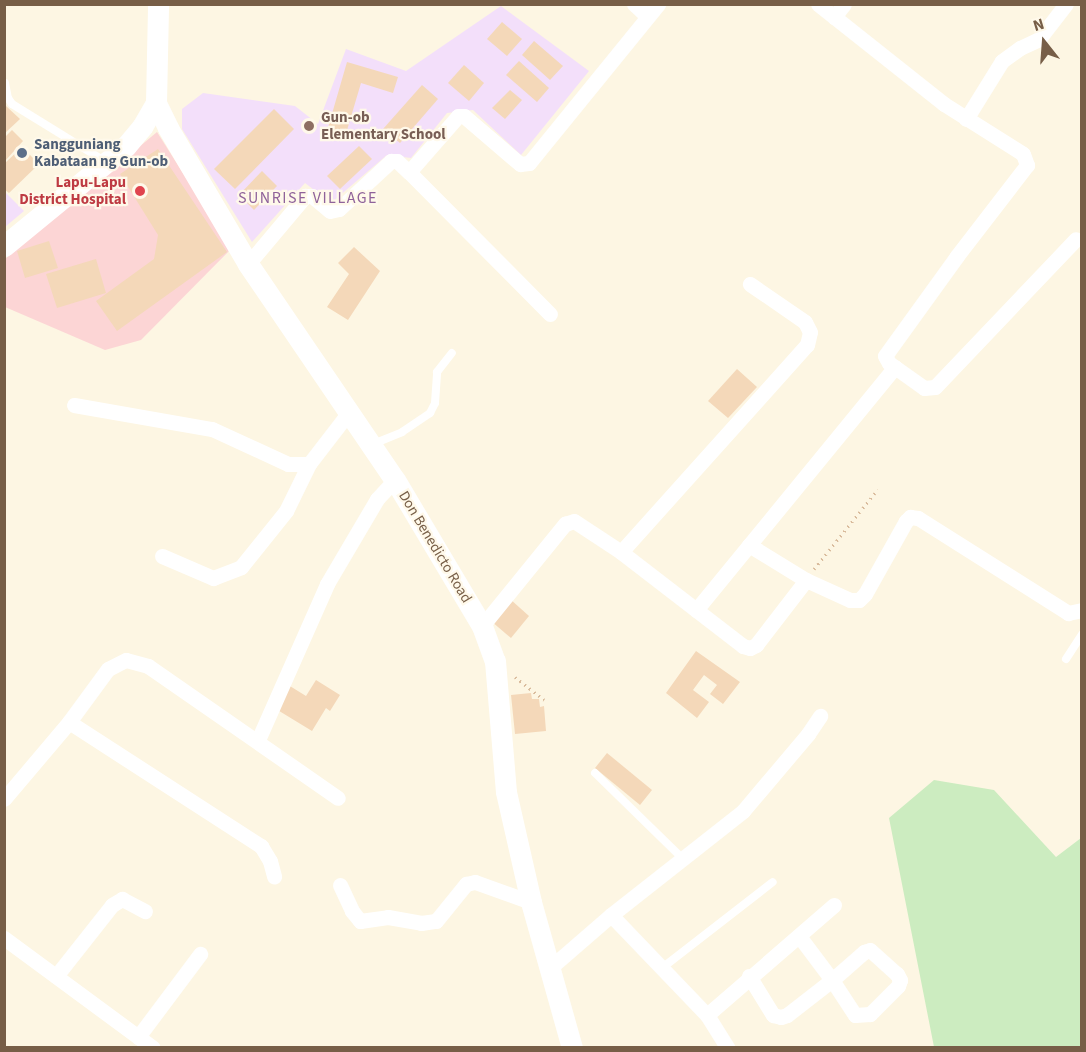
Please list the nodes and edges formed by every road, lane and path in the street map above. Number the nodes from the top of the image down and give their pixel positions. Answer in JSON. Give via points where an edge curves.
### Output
{"nodes":[{"id":1,"x":158,"y":4,"type":"edge"},
{"id":2,"x":634,"y":4,"type":"edge"},
{"id":3,"x":818,"y":4,"type":"edge"},
{"id":4,"x":844,"y":4,"type":"edge"},
{"id":5,"x":1066,"y":4,"type":"edge"},
{"id":6,"x":652,"y":10,"type":"edge"},
{"id":7,"x":834,"y":17,"type":"junction"},
{"id":8,"x":4,"y":83,"type":"edge"},
{"id":9,"x":156,"y":103,"type":"junction"},
{"id":10,"x":966,"y":118,"type":"junction"},
{"id":11,"x":106,"y":162,"type":"junction"},
{"id":12,"x":409,"y":171,"type":"junction"},
{"id":13,"x":1076,"y":239,"type":"dead end"},
{"id":14,"x":4,"y":246,"type":"edge"},
{"id":15,"x":248,"y":264,"type":"junction"},
{"id":16,"x":750,"y":284,"type":"dead end"},
{"id":17,"x":550,"y":314,"type":"dead end"},
{"id":18,"x":452,"y":353,"type":"dead end"},
{"id":19,"x":895,"y":368,"type":"junction"},
{"id":20,"x":74,"y":405,"type":"dead end"},
{"id":21,"x":349,"y":412,"type":"junction"},
{"id":22,"x":372,"y":445,"type":"junction"},
{"id":23,"x":309,"y":464,"type":"junction"},
{"id":24,"x":395,"y":480,"type":"junction"},
{"id":25,"x":878,"y":489,"type":"dead end"},
{"id":26,"x":749,"y":545,"type":"junction"},
{"id":27,"x":621,"y":552,"type":"junction"},
{"id":28,"x":162,"y":556,"type":"dead end"},
{"id":29,"x":806,"y":580,"type":"junction"},
{"id":30,"x":696,"y":610,"type":"junction"},
{"id":31,"x":1081,"y":611,"type":"edge"},
{"id":32,"x":482,"y":626,"type":"junction"},
{"id":33,"x":1082,"y":634,"type":"edge"},
{"id":34,"x":1066,"y":659,"type":"dead end"},
{"id":35,"x":495,"y":661,"type":"junction"},
{"id":36,"x":544,"y":700,"type":"dead end"},
{"id":37,"x":820,"y":716,"type":"dead end"},
{"id":38,"x":69,"y":722,"type":"junction"},
{"id":39,"x":258,"y":740,"type":"junction"},
{"id":40,"x":595,"y":773,"type":"dead end"},
{"id":41,"x":338,"y":798,"type":"dead end"},
{"id":42,"x":4,"y":799,"type":"edge"},
{"id":43,"x":683,"y":859,"type":"junction"},
{"id":44,"x":274,"y":876,"type":"dead end"},
{"id":45,"x":773,"y":882,"type":"dead end"},
{"id":46,"x":340,"y":885,"type":"dead end"},
{"id":47,"x":531,"y":902,"type":"junction"},
{"id":48,"x":834,"y":905,"type":"dead end"},
{"id":49,"x":145,"y":911,"type":"dead end"},
{"id":50,"x":611,"y":915,"type":"junction"},
{"id":51,"x":799,"y":936,"type":"junction"},
{"id":52,"x":4,"y":938,"type":"edge"},
{"id":53,"x":200,"y":954,"type":"dead end"},
{"id":54,"x":551,"y":967,"type":"junction"},
{"id":55,"x":662,"y":968,"type":"junction"},
{"id":56,"x":56,"y":976,"type":"junction"},
{"id":57,"x":749,"y":976,"type":"junction"},
{"id":58,"x":832,"y":980,"type":"junction"},
{"id":59,"x":707,"y":1015,"type":"junction"},
{"id":60,"x":138,"y":1037,"type":"junction"},
{"id":61,"x":153,"y":1047,"type":"edge"},
{"id":62,"x":572,"y":1047,"type":"edge"},
{"id":63,"x":728,"y":1047,"type":"edge"}],
"edges":[{"from":1,"to":9,"type":"street"},
{"from":2,"to":6,"type":"street"},
{"from":3,"to":7,"type":"street"},
{"from":4,"to":7,"type":"street"},
{"from":5,"to":10,"type":"street","via":[[1039,39],[1002,61]]},
{"from":6,"to":12,"type":"street","via":[[529,163],[520,164],[464,116],[455,119]]},
{"from":7,"to":10,"type":"street"},
{"from":8,"to":11,"type":"lane","via":[[12,104]]},
{"from":9,"to":11,"type":"street","via":[[126,146]]},
{"from":9,"to":15,"type":"street","name":"Don Benedicto Road"},
{"from":10,"to":19,"type":"street","via":[[1023,154],[1027,165],[885,356]]},
{"from":11,"to":14,"type":"street"},
{"from":12,"to":15,"type":"street","via":[[391,160],[335,212],[312,195],[305,196]]},
{"from":12,"to":17,"type":"street"},
{"from":13,"to":19,"type":"street","via":[[935,387],[924,388]]},
{"from":15,"to":21,"type":"street","name":"Don Benedicto Road"},
{"from":16,"to":27,"type":"street","via":[[805,322],[810,332],[807,345]]},
{"from":18,"to":22,"type":"lane","via":[[437,372],[435,403],[430,414]]},
{"from":19,"to":26,"type":"street"},
{"from":20,"to":23,"type":"street","via":[[212,429],[288,464]]},
{"from":21,"to":22,"type":"street","name":"Don Benedicto Road"},
{"from":21,"to":23,"type":"street"},
{"from":22,"to":24,"type":"street","name":"Don Benedicto Road"},
{"from":23,"to":28,"type":"street","via":[[286,511],[241,567],[213,578]]},
{"from":24,"to":32,"type":"street","name":"Don Benedicto Road"},
{"from":24,"to":39,"type":"street","via":[[377,499],[327,584]]},
{"from":25,"to":29,"type":"path"},
{"from":26,"to":29,"type":"street"},
{"from":26,"to":30,"type":"street"},
{"from":27,"to":30,"type":"street"},
{"from":27,"to":32,"type":"street","via":[[574,521],[565,524]]},
{"from":29,"to":30,"type":"street","via":[[750,648]]},
{"from":29,"to":31,"type":"street","via":[[850,600],[859,600],[906,521],[918,518],[1068,613]]},
{"from":32,"to":35,"type":"street","name":"Don Benedicto Road"},
{"from":33,"to":34,"type":"lane"},
{"from":35,"to":36,"type":"path"},
{"from":35,"to":47,"type":"street","name":"Don Benedicto Road","via":[[506,792]]},
{"from":37,"to":43,"type":"street","via":[[743,811]]},
{"from":38,"to":39,"type":"street","via":[[108,669],[126,660],[148,666]]},
{"from":38,"to":42,"type":"street"},
{"from":38,"to":44,"type":"street","via":[[261,846]]},
{"from":39,"to":41,"type":"street"},
{"from":40,"to":43,"type":"lane"},
{"from":43,"to":50,"type":"street"},
{"from":45,"to":55,"type":"lane"},
{"from":46,"to":47,"type":"street","via":[[360,921],[388,917],[422,923],[436,921],[466,884],[475,882]]},
{"from":47,"to":54,"type":"street","name":"Don Benedicto Road"},
{"from":48,"to":51,"type":"street"},
{"from":49,"to":56,"type":"street","via":[[122,899],[112,904]]},
{"from":50,"to":54,"type":"street"},
{"from":50,"to":55,"type":"street"},
{"from":51,"to":57,"type":"street"},
{"from":51,"to":58,"type":"street"},
{"from":52,"to":56,"type":"street"},
{"from":53,"to":60,"type":"street"},
{"from":54,"to":62,"type":"street","name":"Don Benedicto Road"},
{"from":55,"to":59,"type":"street"},
{"from":56,"to":60,"type":"street"},
{"from":57,"to":58,"type":"street","via":[[773,1015],[781,1017]]},
{"from":57,"to":59,"type":"street"},
{"from":58,"to":58,"type":"street","via":[[870,950],[900,980],[870,1014],[862,1017],[855,1015]]},
{"from":59,"to":63,"type":"street"},
{"from":60,"to":61,"type":"street"}]}
